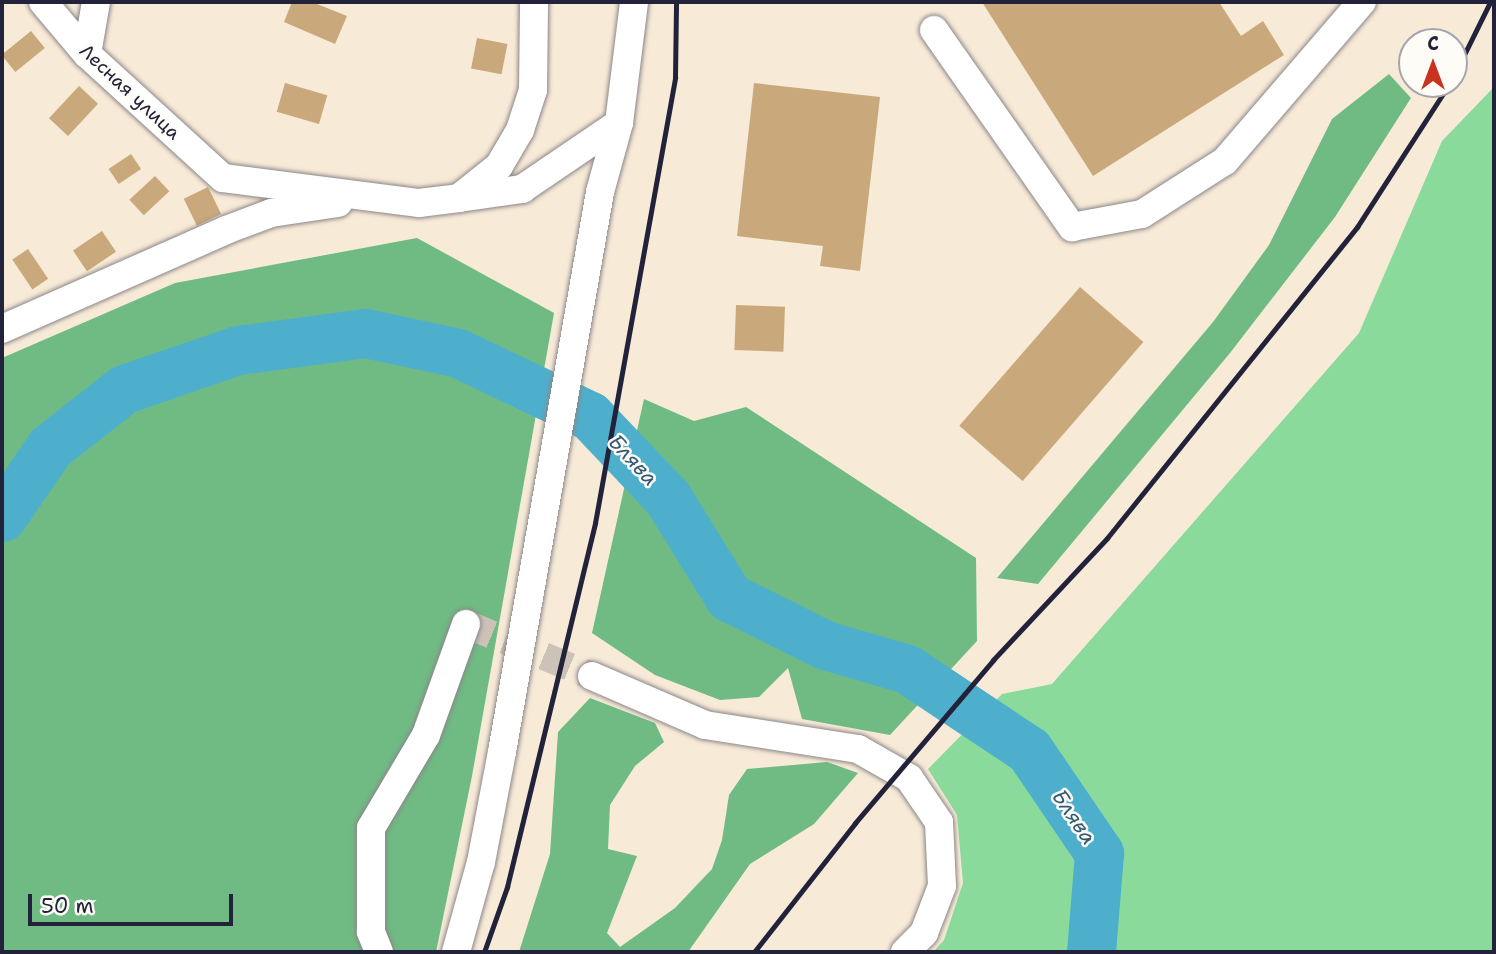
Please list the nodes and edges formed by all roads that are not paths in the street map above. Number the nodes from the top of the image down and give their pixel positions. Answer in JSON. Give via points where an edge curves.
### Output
{"nodes":[{"id":1,"x":43,"y":2,"type":"edge"},
{"id":2,"x":96,"y":2,"type":"edge"},
{"id":3,"x":534,"y":2,"type":"edge"},
{"id":4,"x":634,"y":2,"type":"edge"},
{"id":5,"x":1362,"y":2,"type":"edge"},
{"id":6,"x":934,"y":30,"type":"dead end"},
{"id":7,"x":87,"y":54,"type":"junction"},
{"id":8,"x":619,"y":123,"type":"junction"},
{"id":9,"x":366,"y":198,"type":"junction"},
{"id":10,"x":459,"y":198,"type":"junction"},
{"id":11,"x":2,"y":329,"type":"edge"},
{"id":12,"x":466,"y":624,"type":"dead end"},
{"id":13,"x":592,"y":676,"type":"tunnel mouth"},
{"id":14,"x":379,"y":952,"type":"edge"},
{"id":15,"x":456,"y":952,"type":"edge"},
{"id":16,"x":905,"y":952,"type":"edge"}],
"edges":[{"from":1,"to":7,"type":"street","name":"Лесная улица"},
{"from":2,"to":7,"type":"street"},
{"from":3,"to":10,"type":"street","via":[[533,90],[520,130],[499,166]]},
{"from":4,"to":8,"type":"street"},
{"from":5,"to":6,"type":"street","via":[[1225,161],[1142,214],[1072,227]]},
{"from":7,"to":9,"type":"street","name":"Лесная улица","via":[[223,178]]},
{"from":8,"to":10,"type":"street","via":[[522,189]]},
{"from":8,"to":15,"type":"street","via":[[600,192],[484,848]]},
{"from":9,"to":10,"type":"street","via":[[419,203]]},
{"from":9,"to":11,"type":"street","via":[[271,214],[177,249]]},
{"from":12,"to":14,"type":"street","via":[[426,735],[371,828],[371,932]]},
{"from":13,"to":16,"type":"street","via":[[705,725],[858,749],[909,778],[939,822],[942,886],[924,933]]}]}
